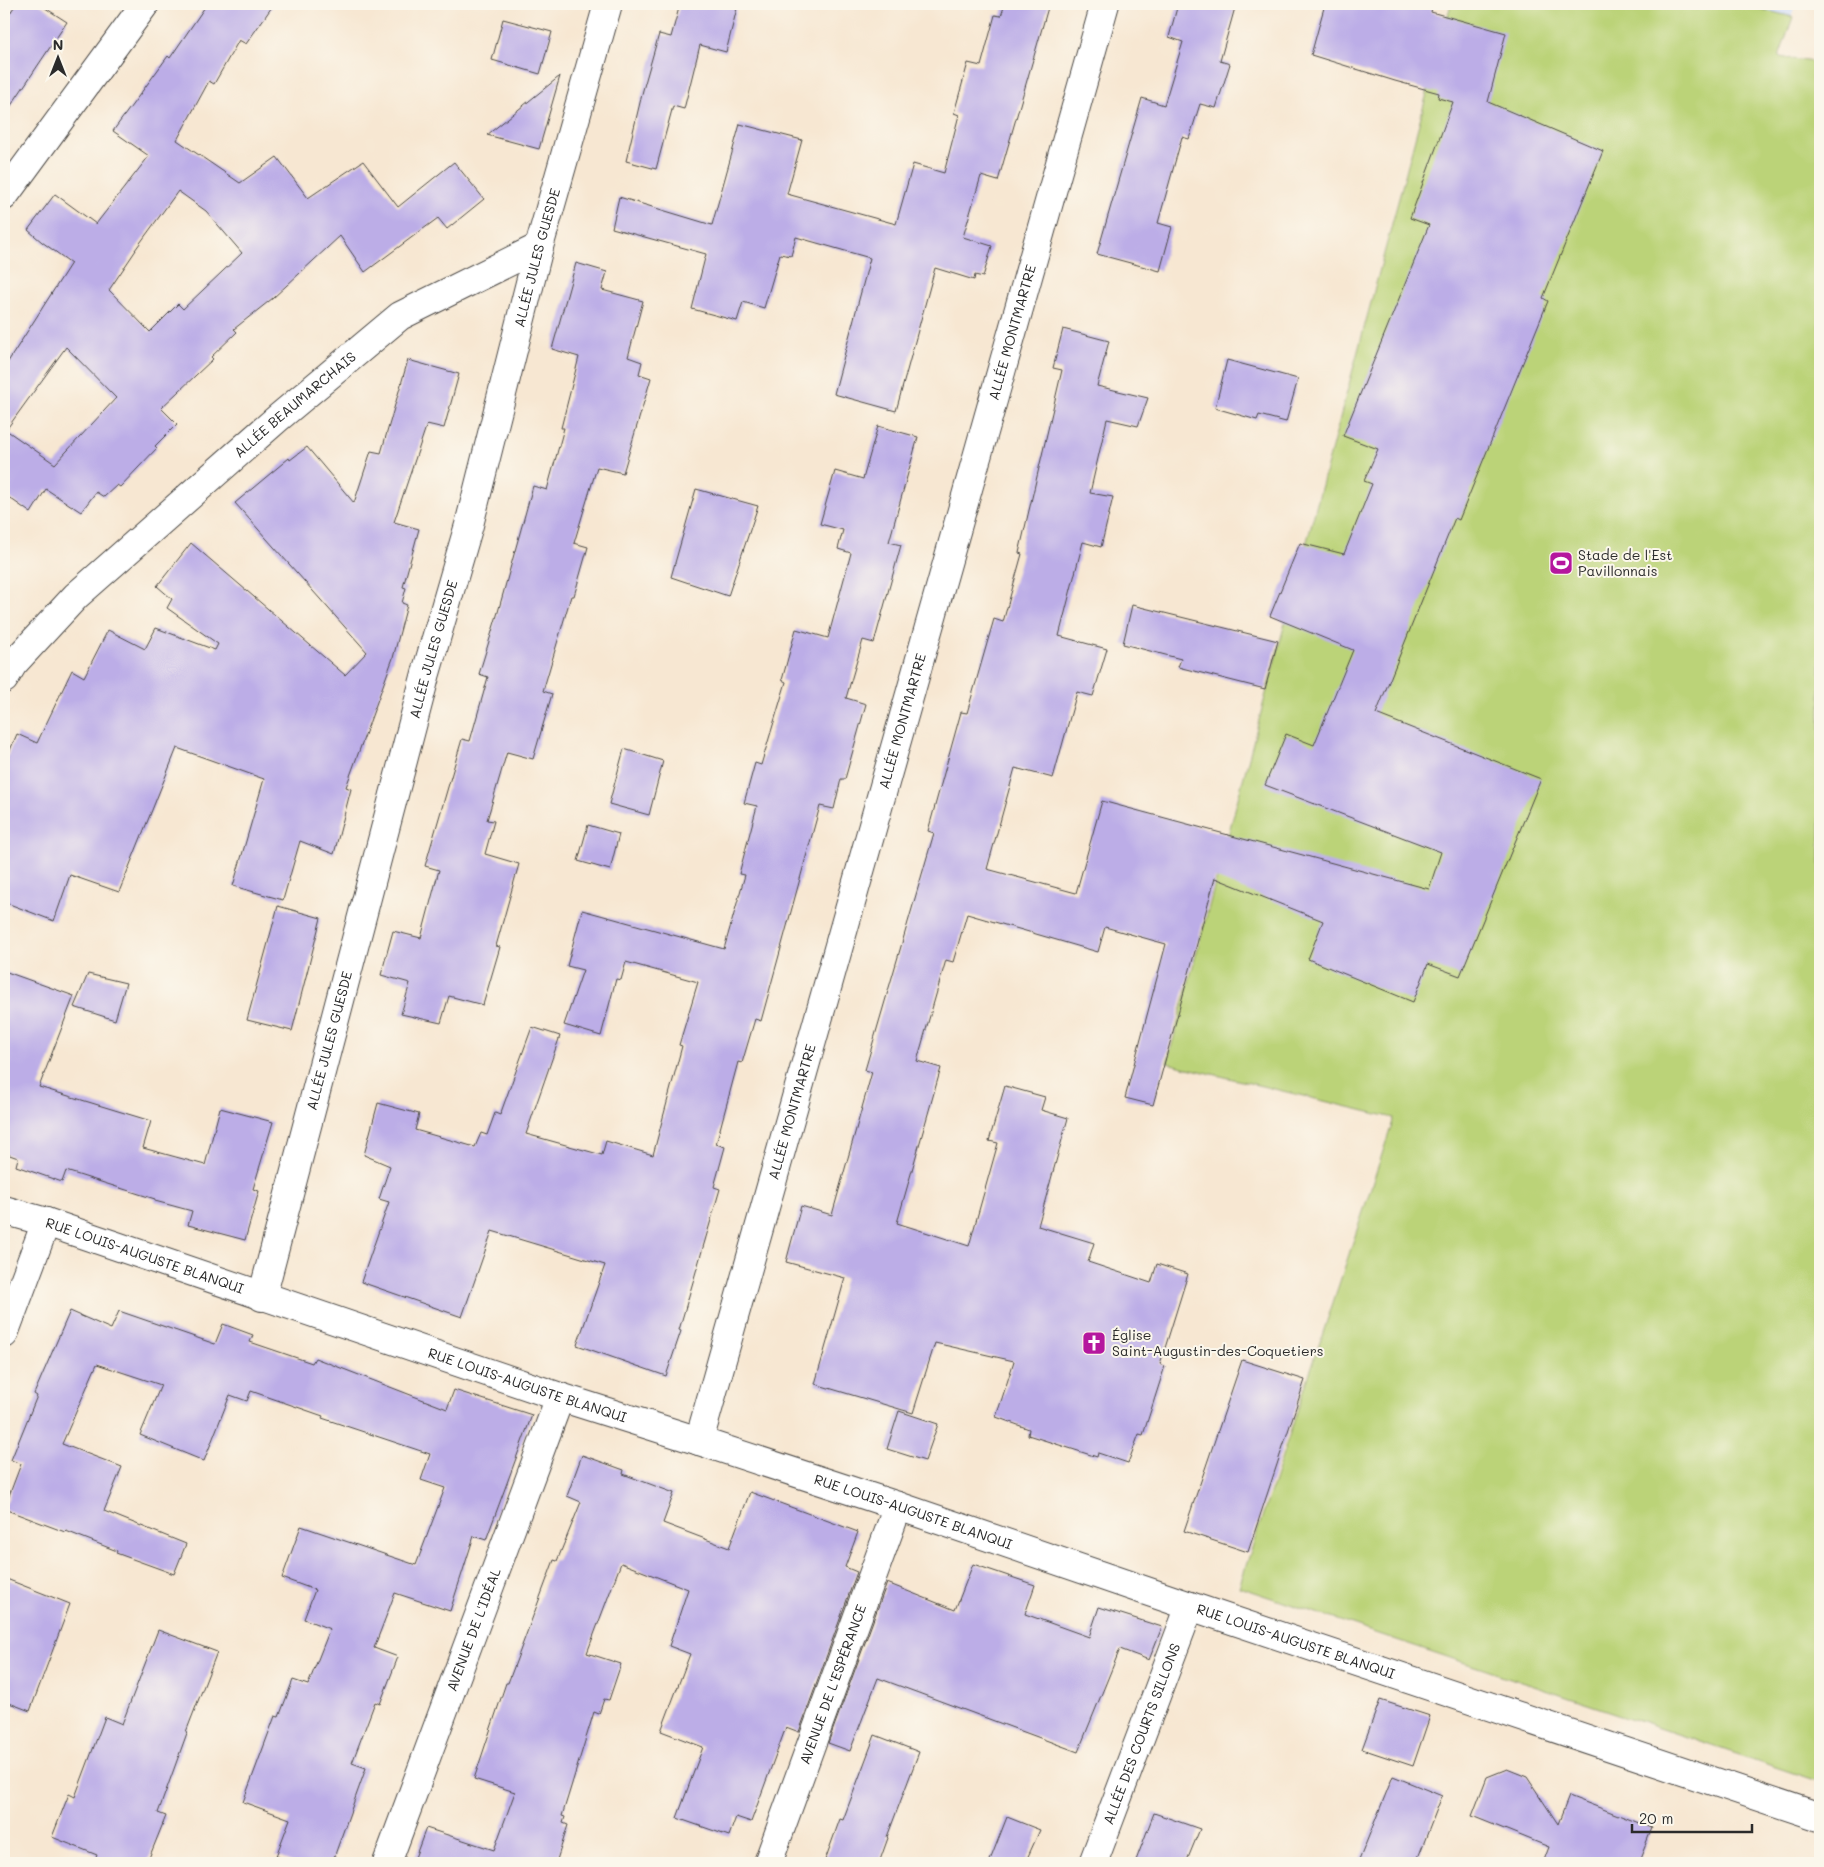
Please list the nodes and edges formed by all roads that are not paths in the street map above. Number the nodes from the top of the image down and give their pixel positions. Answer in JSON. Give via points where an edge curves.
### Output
{"nodes":[{"id":1,"x":145,"y":4,"type":"edge"},
{"id":2,"x":608,"y":4,"type":"edge"},
{"id":3,"x":1105,"y":4,"type":"edge"},
{"id":4,"x":4,"y":196,"type":"edge"},
{"id":5,"x":539,"y":247,"type":"junction"},
{"id":6,"x":4,"y":679,"type":"edge"},
{"id":7,"x":4,"y":1210,"type":"edge"},
{"id":8,"x":46,"y":1222,"type":"junction"},
{"id":9,"x":262,"y":1297,"type":"junction"},
{"id":10,"x":4,"y":1334,"type":"edge"},
{"id":11,"x":560,"y":1397,"type":"junction"},
{"id":12,"x":699,"y":1441,"type":"junction"},
{"id":13,"x":898,"y":1506,"type":"junction"},
{"id":14,"x":1190,"y":1606,"type":"junction"},
{"id":15,"x":1820,"y":1816,"type":"edge"},
{"id":16,"x":387,"y":1863,"type":"edge"},
{"id":17,"x":768,"y":1863,"type":"edge"},
{"id":18,"x":1092,"y":1863,"type":"edge"}],
"edges":[{"from":1,"to":4,"type":"street"},
{"from":2,"to":5,"type":"street","name":"ALLÉE JULES GUESDE"},
{"from":3,"to":12,"type":"street","name":"ALLÉE MONTMARTRE"},
{"from":5,"to":6,"type":"street","name":"ALLÉE BEAUMARCHAIS","via":[[400,316],[278,418],[76,596]]},
{"from":5,"to":9,"type":"street","name":"ALLÉE JULES GUESDE","via":[[470,525],[426,673]]},
{"from":7,"to":8,"type":"street","name":"RUE LOUIS-AUGUSTE BLANQUI"},
{"from":8,"to":9,"type":"street","name":"RUE LOUIS-AUGUSTE BLANQUI"},
{"from":8,"to":10,"type":"street"},
{"from":9,"to":11,"type":"street","name":"RUE LOUIS-AUGUSTE BLANQUI"},
{"from":11,"to":12,"type":"street","name":"RUE LOUIS-AUGUSTE BLANQUI"},
{"from":11,"to":16,"type":"street","name":"AVENUE DE L'IDÉAL"},
{"from":12,"to":13,"type":"street","name":"RUE LOUIS-AUGUSTE BLANQUI"},
{"from":13,"to":14,"type":"street","name":"RUE LOUIS-AUGUSTE BLANQUI"},
{"from":13,"to":17,"type":"street","name":"AVENUE DE L'ESPÉRANCE"},
{"from":14,"to":15,"type":"street","name":"RUE LOUIS-AUGUSTE BLANQUI"},
{"from":14,"to":18,"type":"street","name":"ALLÉE DES COURTS SILLONS"}]}
